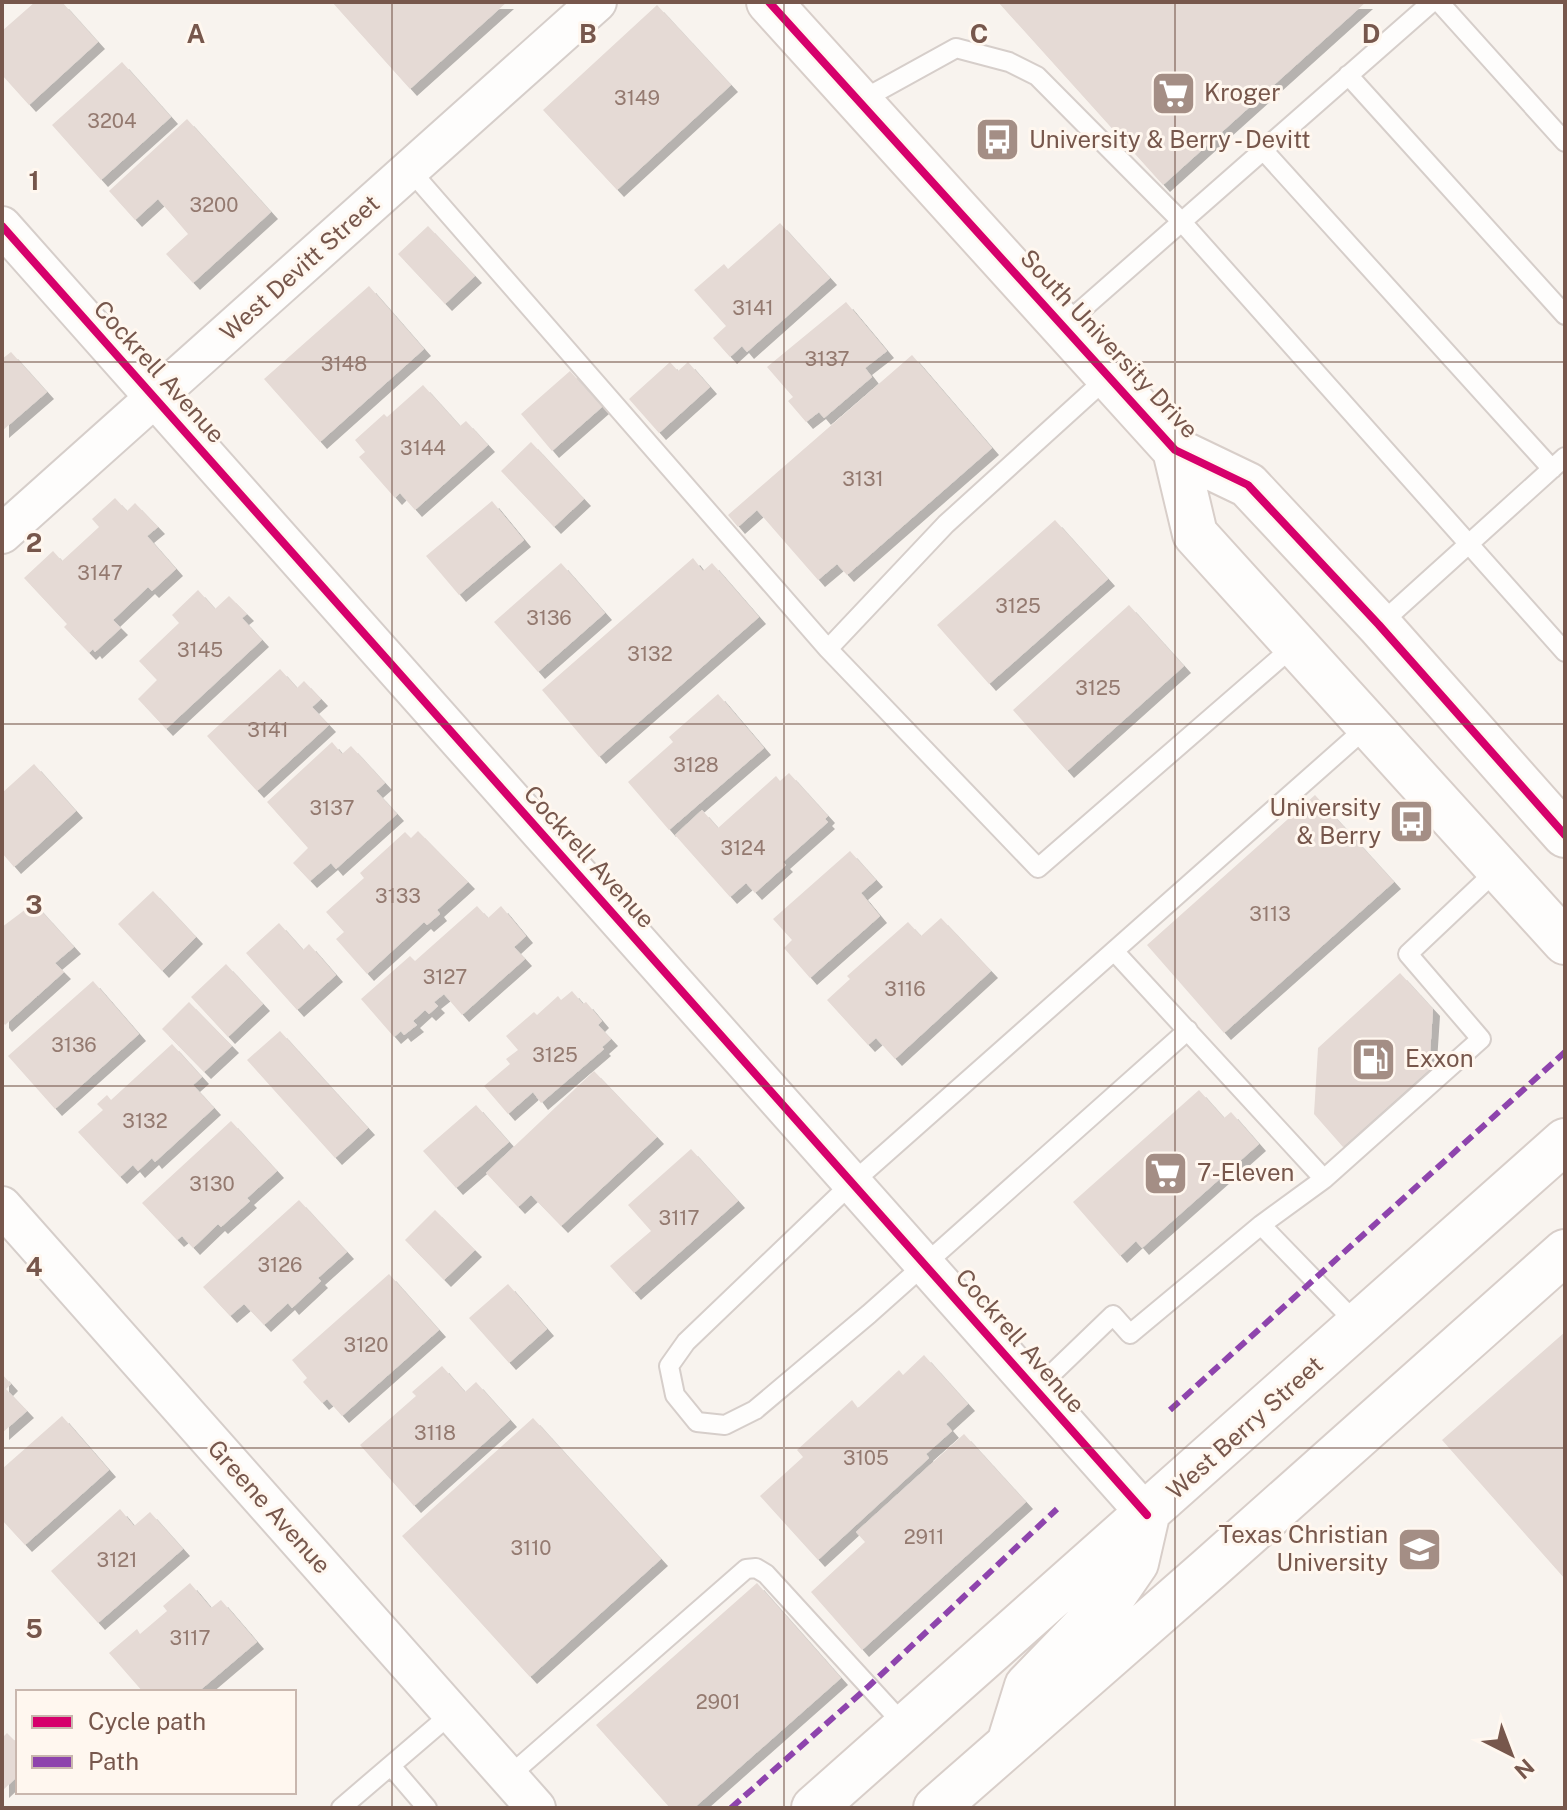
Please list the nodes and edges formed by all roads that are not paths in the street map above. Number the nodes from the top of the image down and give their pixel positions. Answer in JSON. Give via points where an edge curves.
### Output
{"nodes":[{"id":1,"x":597,"y":2,"type":"edge"},
{"id":2,"x":769,"y":2,"type":"edge"},
{"id":3,"x":1432,"y":2,"type":"edge"},
{"id":4,"x":1439,"y":2,"type":"edge"},
{"id":5,"x":1348,"y":75,"type":"junction"},
{"id":6,"x":859,"y":101,"type":"junction"},
{"id":7,"x":1565,"y":142,"type":"edge"},
{"id":8,"x":1263,"y":150,"type":"junction"},
{"id":9,"x":410,"y":170,"type":"junction"},
{"id":10,"x":1181,"y":221,"type":"junction"},
{"id":11,"x":2,"y":226,"type":"edge"},
{"id":12,"x":1565,"y":315,"type":"edge"},
{"id":13,"x":1063,"y":326,"type":"junction"},
{"id":14,"x":1109,"y":376,"type":"junction"},
{"id":15,"x":155,"y":397,"type":"junction"},
{"id":16,"x":1175,"y":450,"type":"junction"},
{"id":17,"x":1558,"y":463,"type":"edge"},
{"id":18,"x":2,"y":534,"type":"edge"},
{"id":19,"x":1468,"y":545,"type":"junction"},
{"id":20,"x":1379,"y":625,"type":"junction"},
{"id":21,"x":1295,"y":645,"type":"junction"},
{"id":22,"x":828,"y":649,"type":"junction"},
{"id":23,"x":1565,"y":652,"type":"edge"},
{"id":24,"x":1368,"y":726,"type":"junction"},
{"id":25,"x":1565,"y":835,"type":"edge"},
{"id":26,"x":1498,"y":869,"type":"junction"},
{"id":27,"x":1565,"y":942,"type":"edge"},
{"id":28,"x":1114,"y":951,"type":"junction"},
{"id":29,"x":1188,"y":1030,"type":"junction"},
{"id":30,"x":1565,"y":1141,"type":"edge"},
{"id":31,"x":1324,"y":1179,"type":"junction"},
{"id":32,"x":852,"y":1183,"type":"junction"},
{"id":33,"x":2,"y":1206,"type":"edge"},
{"id":34,"x":1261,"y":1225,"type":"junction"},
{"id":35,"x":1565,"y":1252,"type":"edge"},
{"id":36,"x":925,"y":1263,"type":"junction"},
{"id":37,"x":1359,"y":1326,"type":"junction"},
{"id":38,"x":1036,"y":1389,"type":"junction"},
{"id":39,"x":1147,"y":1515,"type":"junction"},
{"id":40,"x":452,"y":1713,"type":"junction"},
{"id":41,"x":906,"y":1727,"type":"junction"},
{"id":42,"x":1009,"y":1744,"type":"junction"},
{"id":43,"x":391,"y":1766,"type":"junction"},
{"id":44,"x":508,"y":1777,"type":"junction"},
{"id":45,"x":341,"y":1808,"type":"edge"},
{"id":46,"x":427,"y":1808,"type":"edge"},
{"id":47,"x":536,"y":1808,"type":"edge"},
{"id":48,"x":814,"y":1808,"type":"edge"},
{"id":49,"x":936,"y":1808,"type":"edge"}],
"edges":[{"from":1,"to":9,"type":"street","name":"West Devitt Street"},
{"from":2,"to":6,"type":"main road","name":"South University Drive"},
{"from":3,"to":5,"type":"lane"},
{"from":4,"to":7,"type":"lane"},
{"from":5,"to":8,"type":"lane"},
{"from":5,"to":12,"type":"lane"},
{"from":6,"to":10,"type":"lane","via":[[956,48],[1009,62],[1037,76]]},
{"from":6,"to":13,"type":"main road","name":"South University Drive"},
{"from":8,"to":10,"type":"lane"},
{"from":8,"to":17,"type":"lane"},
{"from":9,"to":15,"type":"street","name":"West Devitt Street"},
{"from":9,"to":22,"type":"lane"},
{"from":10,"to":13,"type":"lane"},
{"from":10,"to":19,"type":"lane"},
{"from":11,"to":15,"type":"street","name":"Cockrell Avenue"},
{"from":13,"to":14,"type":"main road","name":"South University Drive"},
{"from":14,"to":16,"type":"main road","name":"South University Drive"},
{"from":14,"to":22,"type":"lane","via":[[946,524]]},
{"from":15,"to":18,"type":"street","name":"West Devitt Street"},
{"from":15,"to":32,"type":"street","name":"Cockrell Avenue"},
{"from":16,"to":20,"type":"main road","name":"South University Drive","via":[[1248,485]]},
{"from":16,"to":21,"type":"main road","name":"South University Drive","via":[[1195,534]]},
{"from":17,"to":19,"type":"lane"},
{"from":19,"to":20,"type":"lane"},
{"from":19,"to":23,"type":"lane"},
{"from":20,"to":25,"type":"main road","name":"South University Drive"},
{"from":21,"to":22,"type":"lane","via":[[1038,868]]},
{"from":21,"to":24,"type":"main road","name":"South University Drive"},
{"from":24,"to":26,"type":"main road","name":"South University Drive"},
{"from":24,"to":28,"type":"lane"},
{"from":26,"to":27,"type":"main road","name":"South University Drive"},
{"from":26,"to":31,"type":"lane","via":[[1408,954],[1481,1039]]},
{"from":28,"to":29,"type":"lane"},
{"from":28,"to":32,"type":"lane"},
{"from":29,"to":31,"type":"lane"},
{"from":29,"to":36,"type":"lane"},
{"from":30,"to":37,"type":"main road","name":"West Berry Street"},
{"from":31,"to":34,"type":"lane"},
{"from":32,"to":36,"type":"street","name":"Cockrell Avenue"},
{"from":32,"to":36,"type":"lane","via":[[686,1342],[669,1366],[675,1395],[697,1422],[725,1425],[755,1410]]},
{"from":33,"to":40,"type":"street","name":"Greene Avenue"},
{"from":34,"to":37,"type":"lane"},
{"from":34,"to":38,"type":"lane","via":[[1130,1334],[1113,1315]]},
{"from":35,"to":42,"type":"main road"},
{"from":36,"to":38,"type":"street","name":"Cockrell Avenue"},
{"from":37,"to":39,"type":"main road","name":"West Berry Street"},
{"from":38,"to":39,"type":"street","name":"Cockrell Avenue"},
{"from":39,"to":41,"type":"main road","name":"West Berry Street"},
{"from":39,"to":42,"type":"main road","via":[[1136,1563],[1112,1598],[1027,1686]]},
{"from":40,"to":43,"type":"lane"},
{"from":40,"to":44,"type":"street","name":"Greene Avenue"},
{"from":41,"to":44,"type":"lane","via":[[766,1574],[746,1569]]},
{"from":41,"to":48,"type":"main road","name":"West Berry Street"},
{"from":42,"to":49,"type":"main road"},
{"from":43,"to":45,"type":"lane"},
{"from":43,"to":46,"type":"lane"},
{"from":44,"to":47,"type":"street","name":"Greene Avenue"}]}
